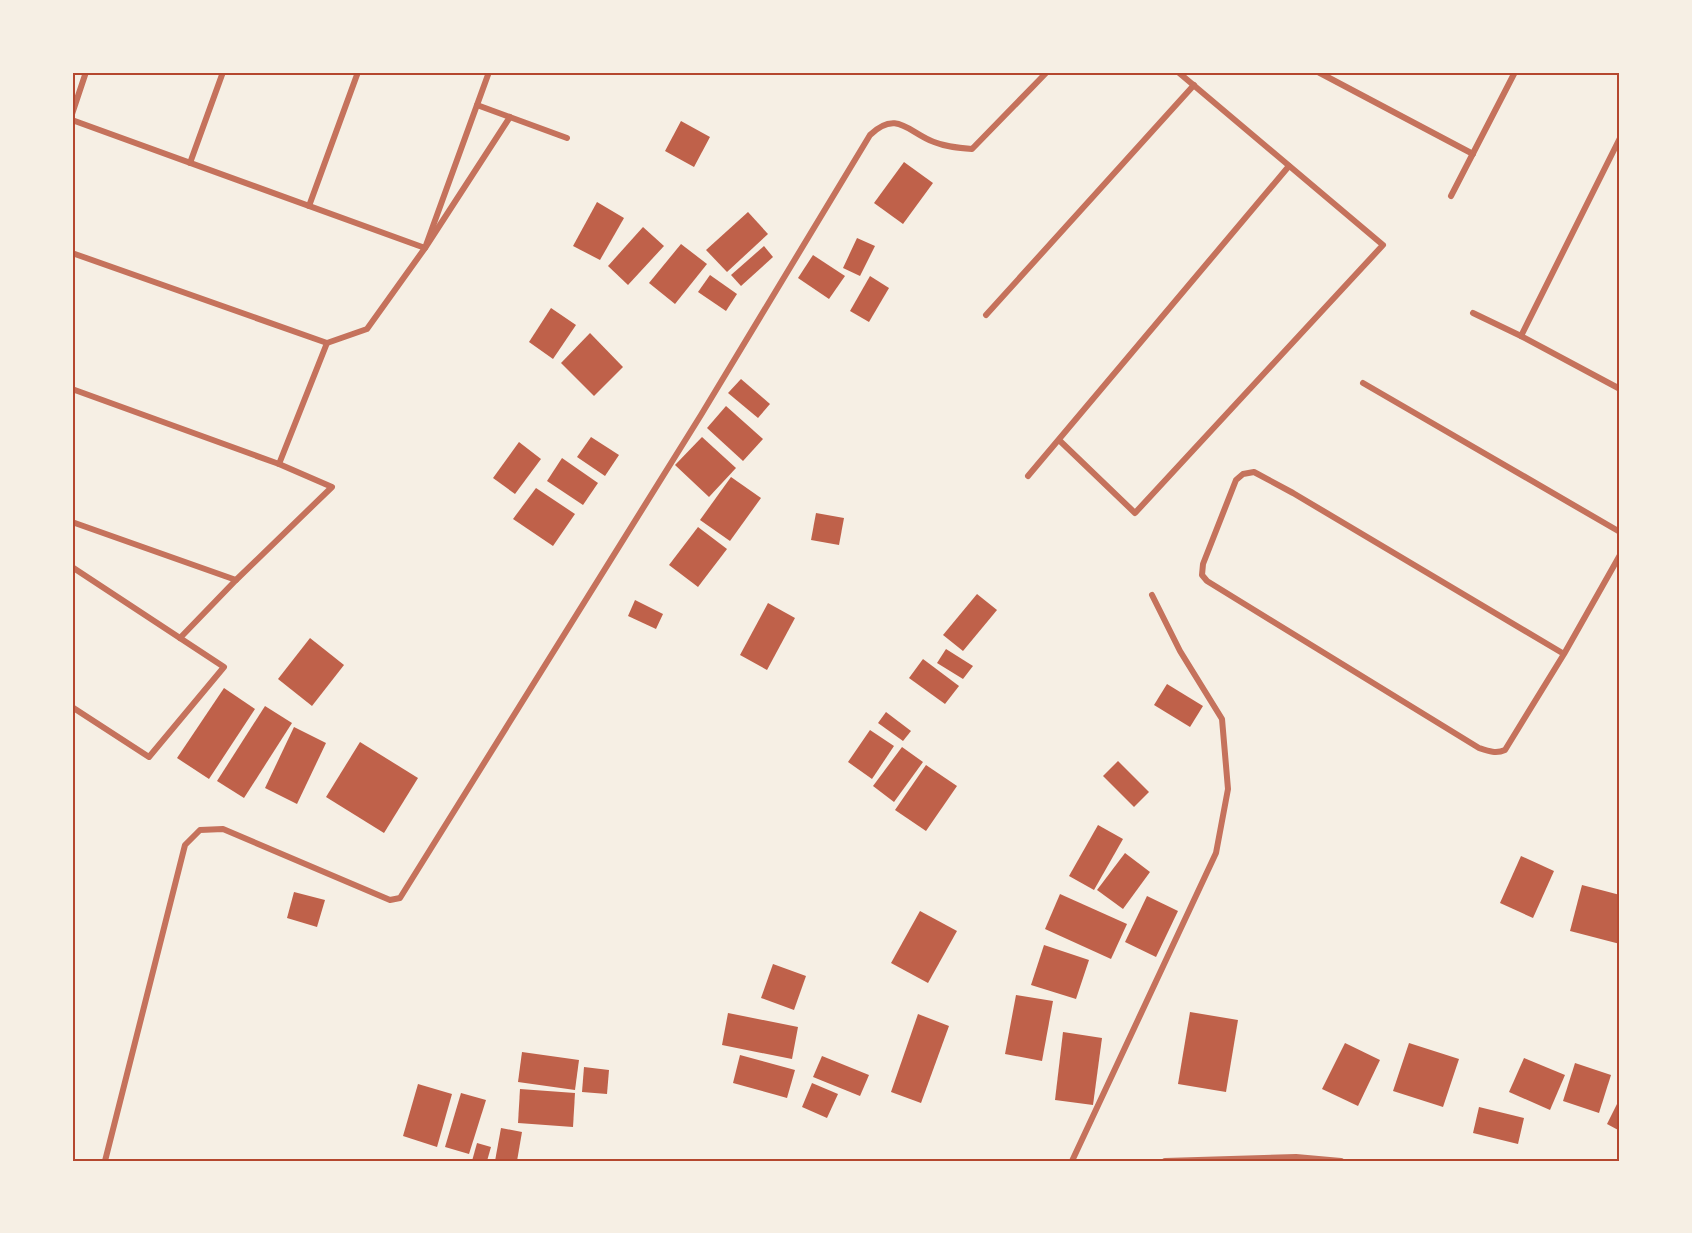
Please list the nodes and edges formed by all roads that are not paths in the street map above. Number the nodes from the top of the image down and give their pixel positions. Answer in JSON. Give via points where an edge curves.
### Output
{"nodes":[{"id":1,"x":86,"y":72,"type":"edge"},
{"id":2,"x":223,"y":72,"type":"edge"},
{"id":3,"x":358,"y":72,"type":"edge"},
{"id":4,"x":489,"y":72,"type":"edge"},
{"id":5,"x":1047,"y":72,"type":"edge"},
{"id":6,"x":1179,"y":72,"type":"edge"},
{"id":7,"x":1318,"y":72,"type":"edge"},
{"id":8,"x":1515,"y":72,"type":"edge"},
{"id":9,"x":1194,"y":86,"type":"junction"},
{"id":10,"x":477,"y":105,"type":"junction"},
{"id":11,"x":72,"y":114,"type":"edge"},
{"id":12,"x":510,"y":117,"type":"junction"},
{"id":13,"x":72,"y":120,"type":"edge"},
{"id":14,"x":567,"y":138,"type":"dead end"},
{"id":15,"x":1620,"y":138,"type":"edge"},
{"id":16,"x":1473,"y":153,"type":"junction"},
{"id":17,"x":190,"y":163,"type":"junction"},
{"id":18,"x":1289,"y":166,"type":"junction"},
{"id":19,"x":1451,"y":196,"type":"dead end"},
{"id":20,"x":309,"y":206,"type":"junction"},
{"id":21,"x":425,"y":248,"type":"junction"},
{"id":22,"x":72,"y":253,"type":"edge"},
{"id":23,"x":1473,"y":313,"type":"dead end"},
{"id":24,"x":986,"y":315,"type":"dead end"},
{"id":25,"x":1521,"y":336,"type":"junction"},
{"id":26,"x":327,"y":343,"type":"junction"},
{"id":27,"x":1363,"y":384,"type":"dead end"},
{"id":28,"x":72,"y":389,"type":"edge"},
{"id":29,"x":1620,"y":389,"type":"edge"},
{"id":30,"x":1059,"y":440,"type":"junction"},
{"id":31,"x":279,"y":464,"type":"junction"},
{"id":32,"x":1028,"y":476,"type":"dead end"},
{"id":33,"x":72,"y":522,"type":"edge"},
{"id":34,"x":1620,"y":532,"type":"edge"},
{"id":35,"x":1620,"y":555,"type":"edge"},
{"id":36,"x":72,"y":567,"type":"edge"},
{"id":37,"x":236,"y":580,"type":"junction"},
{"id":38,"x":1152,"y":595,"type":"dead end"},
{"id":39,"x":180,"y":638,"type":"junction"},
{"id":40,"x":1564,"y":654,"type":"junction"},
{"id":41,"x":72,"y":707,"type":"edge"},
{"id":42,"x":105,"y":1161,"type":"edge"},
{"id":43,"x":1072,"y":1161,"type":"edge"},
{"id":44,"x":1165,"y":1161,"type":"edge"},
{"id":45,"x":1341,"y":1161,"type":"edge"}],
"edges":[{"from":1,"to":11,"type":"street"},
{"from":2,"to":17,"type":"street"},
{"from":3,"to":20,"type":"street"},
{"from":4,"to":10,"type":"street"},
{"from":5,"to":42,"type":"street","via":[[972,149],[932,142],[906,125],[888,124],[870,135],[400,898],[390,900],[223,829],[200,830],[185,845]]},
{"from":6,"to":9,"type":"street"},
{"from":7,"to":16,"type":"street"},
{"from":8,"to":16,"type":"street"},
{"from":9,"to":18,"type":"street"},
{"from":9,"to":24,"type":"street"},
{"from":10,"to":12,"type":"street"},
{"from":10,"to":21,"type":"street"},
{"from":12,"to":14,"type":"street"},
{"from":12,"to":21,"type":"street"},
{"from":13,"to":17,"type":"street"},
{"from":15,"to":25,"type":"street"},
{"from":16,"to":19,"type":"street"},
{"from":17,"to":20,"type":"street"},
{"from":18,"to":30,"type":"street"},
{"from":18,"to":30,"type":"street","via":[[1383,245],[1135,513]]},
{"from":20,"to":21,"type":"street"},
{"from":21,"to":26,"type":"street","via":[[367,329]]},
{"from":22,"to":26,"type":"street"},
{"from":23,"to":25,"type":"street"},
{"from":25,"to":29,"type":"street"},
{"from":26,"to":31,"type":"street"},
{"from":27,"to":34,"type":"street"},
{"from":28,"to":31,"type":"street"},
{"from":30,"to":32,"type":"street"},
{"from":31,"to":37,"type":"street","via":[[332,487]]},
{"from":33,"to":37,"type":"street"},
{"from":35,"to":40,"type":"street"},
{"from":36,"to":39,"type":"street"},
{"from":37,"to":39,"type":"street"},
{"from":38,"to":43,"type":"street","via":[[1180,651],[1222,719],[1228,789],[1216,853]]},
{"from":39,"to":41,"type":"street","via":[[224,667],[149,757]]},
{"from":40,"to":40,"type":"street","via":[[1505,750],[1490,752],[1207,580],[1202,575],[1203,564],[1236,480],[1254,472]]},
{"from":44,"to":45,"type":"street","via":[[1296,1157]]}]}
